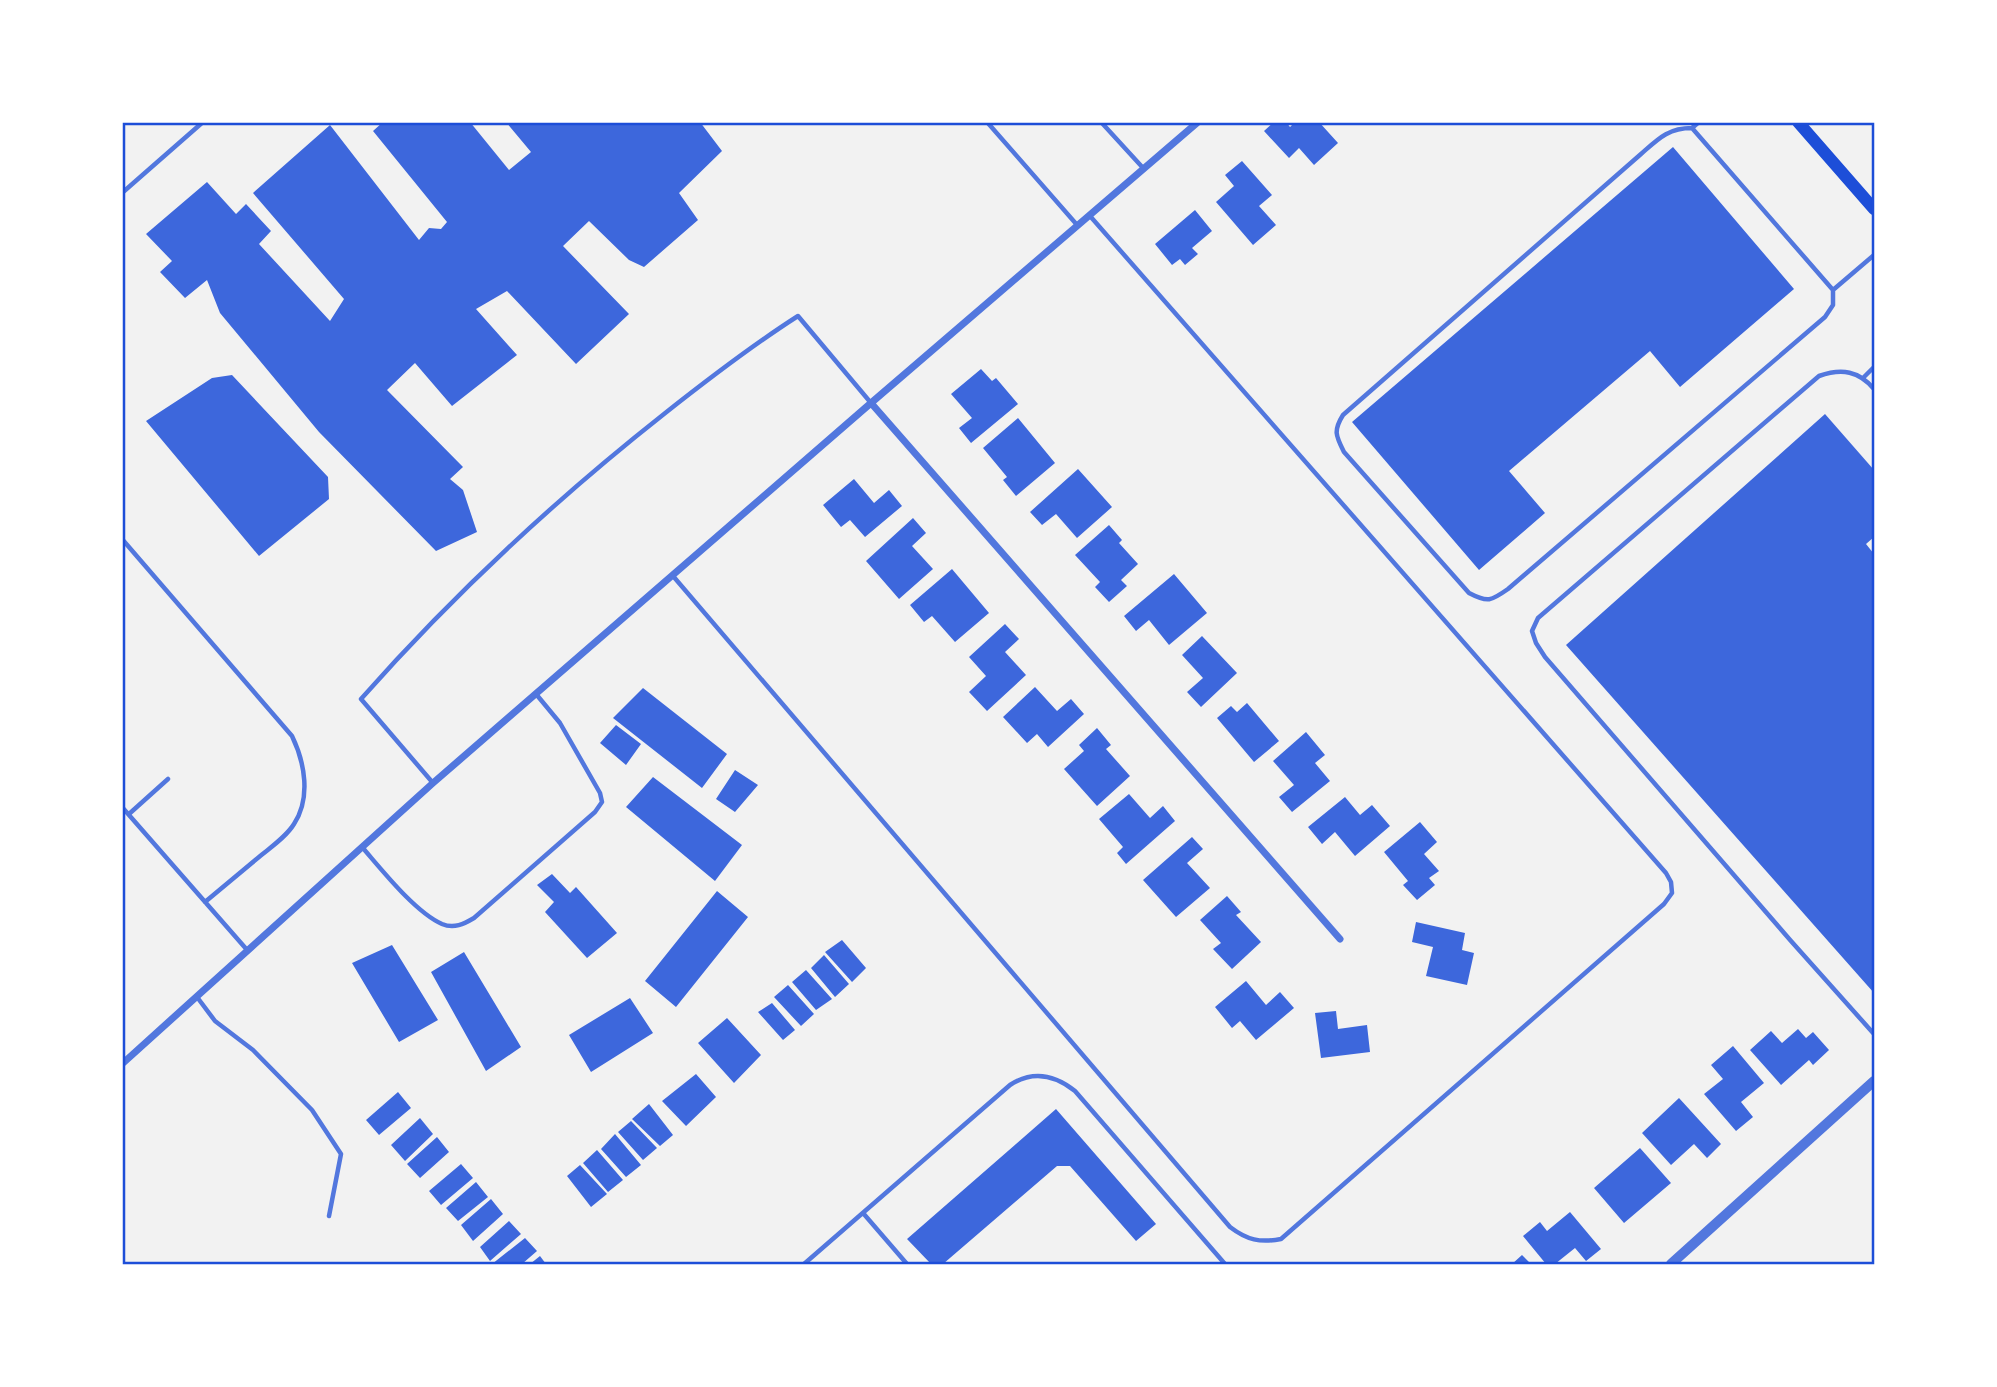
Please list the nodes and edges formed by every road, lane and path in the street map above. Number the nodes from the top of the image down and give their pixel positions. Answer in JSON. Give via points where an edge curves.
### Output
{"nodes":[{"id":1,"x":203,"y":122,"type":"edge"},
{"id":2,"x":987,"y":122,"type":"edge"},
{"id":3,"x":1101,"y":122,"type":"edge"},
{"id":4,"x":1198,"y":122,"type":"edge"},
{"id":5,"x":1699,"y":122,"type":"edge"},
{"id":6,"x":1798,"y":122,"type":"edge"},
{"id":7,"x":1692,"y":128,"type":"junction"},
{"id":8,"x":1144,"y":169,"type":"junction"},
{"id":9,"x":122,"y":193,"type":"edge"},
{"id":10,"x":1874,"y":209,"type":"edge"},
{"id":11,"x":1090,"y":216,"type":"junction"},
{"id":12,"x":1078,"y":226,"type":"junction"},
{"id":13,"x":1874,"y":255,"type":"edge"},
{"id":14,"x":1833,"y":290,"type":"junction"},
{"id":15,"x":1874,"y":368,"type":"edge"},
{"id":16,"x":1864,"y":377,"type":"junction"},
{"id":17,"x":1874,"y":389,"type":"edge"},
{"id":18,"x":871,"y":403,"type":"junction"},
{"id":19,"x":122,"y":539,"type":"edge"},
{"id":20,"x":673,"y":575,"type":"junction"},
{"id":21,"x":536,"y":694,"type":"junction"},
{"id":22,"x":168,"y":779,"type":"dead end"},
{"id":23,"x":433,"y":783,"type":"junction"},
{"id":24,"x":122,"y":807,"type":"edge"},
{"id":25,"x":129,"y":814,"type":"junction"},
{"id":26,"x":362,"y":847,"type":"junction"},
{"id":27,"x":205,"y":901,"type":"junction"},
{"id":28,"x":1340,"y":939,"type":"dead end"},
{"id":29,"x":248,"y":951,"type":"junction"},
{"id":30,"x":197,"y":997,"type":"junction"},
{"id":31,"x":1874,"y":1034,"type":"edge"},
{"id":32,"x":122,"y":1064,"type":"edge"},
{"id":33,"x":1874,"y":1082,"type":"edge"},
{"id":34,"x":863,"y":1213,"type":"junction"},
{"id":35,"x":329,"y":1216,"type":"dead end"},
{"id":36,"x":804,"y":1265,"type":"edge"},
{"id":37,"x":907,"y":1265,"type":"edge"},
{"id":38,"x":1225,"y":1265,"type":"edge"},
{"id":39,"x":1671,"y":1265,"type":"edge"}],
"edges":[{"from":1,"to":9,"type":"lane"},
{"from":2,"to":12,"type":"lane"},
{"from":3,"to":8,"type":"lane"},
{"from":4,"to":8,"type":"street"},
{"from":5,"to":7,"type":"lane"},
{"from":6,"to":10,"type":"main road"},
{"from":7,"to":14,"type":"lane"},
{"from":7,"to":14,"type":"lane","via":[[1665,134],[1343,415],[1336,435],[1344,452],[1469,593],[1483,600],[1494,599],[1825,317],[1833,305]]},
{"from":8,"to":11,"type":"street"},
{"from":11,"to":12,"type":"street"},
{"from":11,"to":20,"type":"lane","via":[[1671,882],[1672,892],[1664,904],[1286,1234],[1280,1239],[1256,1241],[1230,1227]]},
{"from":12,"to":18,"type":"street"},
{"from":13,"to":14,"type":"lane"},
{"from":15,"to":16,"type":"lane"},
{"from":16,"to":17,"type":"lane"},
{"from":16,"to":31,"type":"lane","via":[[1833,371],[1819,376],[1538,618],[1532,631],[1545,657]]},
{"from":18,"to":20,"type":"street"},
{"from":18,"to":23,"type":"lane","via":[[797,316],[690,393],[555,505],[446,608],[361,699]]},
{"from":18,"to":28,"type":"street"},
{"from":19,"to":27,"type":"lane","via":[[292,736],[299,751],[305,792],[294,825]]},
{"from":20,"to":21,"type":"street"},
{"from":21,"to":23,"type":"street"},
{"from":21,"to":26,"type":"lane","via":[[559,723],[600,793],[602,802],[585,821],[462,925],[443,924],[424,912]]},
{"from":22,"to":25,"type":"lane"},
{"from":23,"to":26,"type":"street"},
{"from":24,"to":25,"type":"lane"},
{"from":25,"to":27,"type":"lane"},
{"from":26,"to":29,"type":"street"},
{"from":27,"to":29,"type":"lane"},
{"from":29,"to":30,"type":"street"},
{"from":30,"to":32,"type":"street"},
{"from":30,"to":35,"type":"lane","via":[[215,1021],[254,1050],[312,1110],[341,1154]]},
{"from":33,"to":39,"type":"street"},
{"from":34,"to":36,"type":"lane"},
{"from":34,"to":37,"type":"lane"},
{"from":34,"to":38,"type":"lane","via":[[1010,1085],[1040,1075],[1075,1091]]}]}
